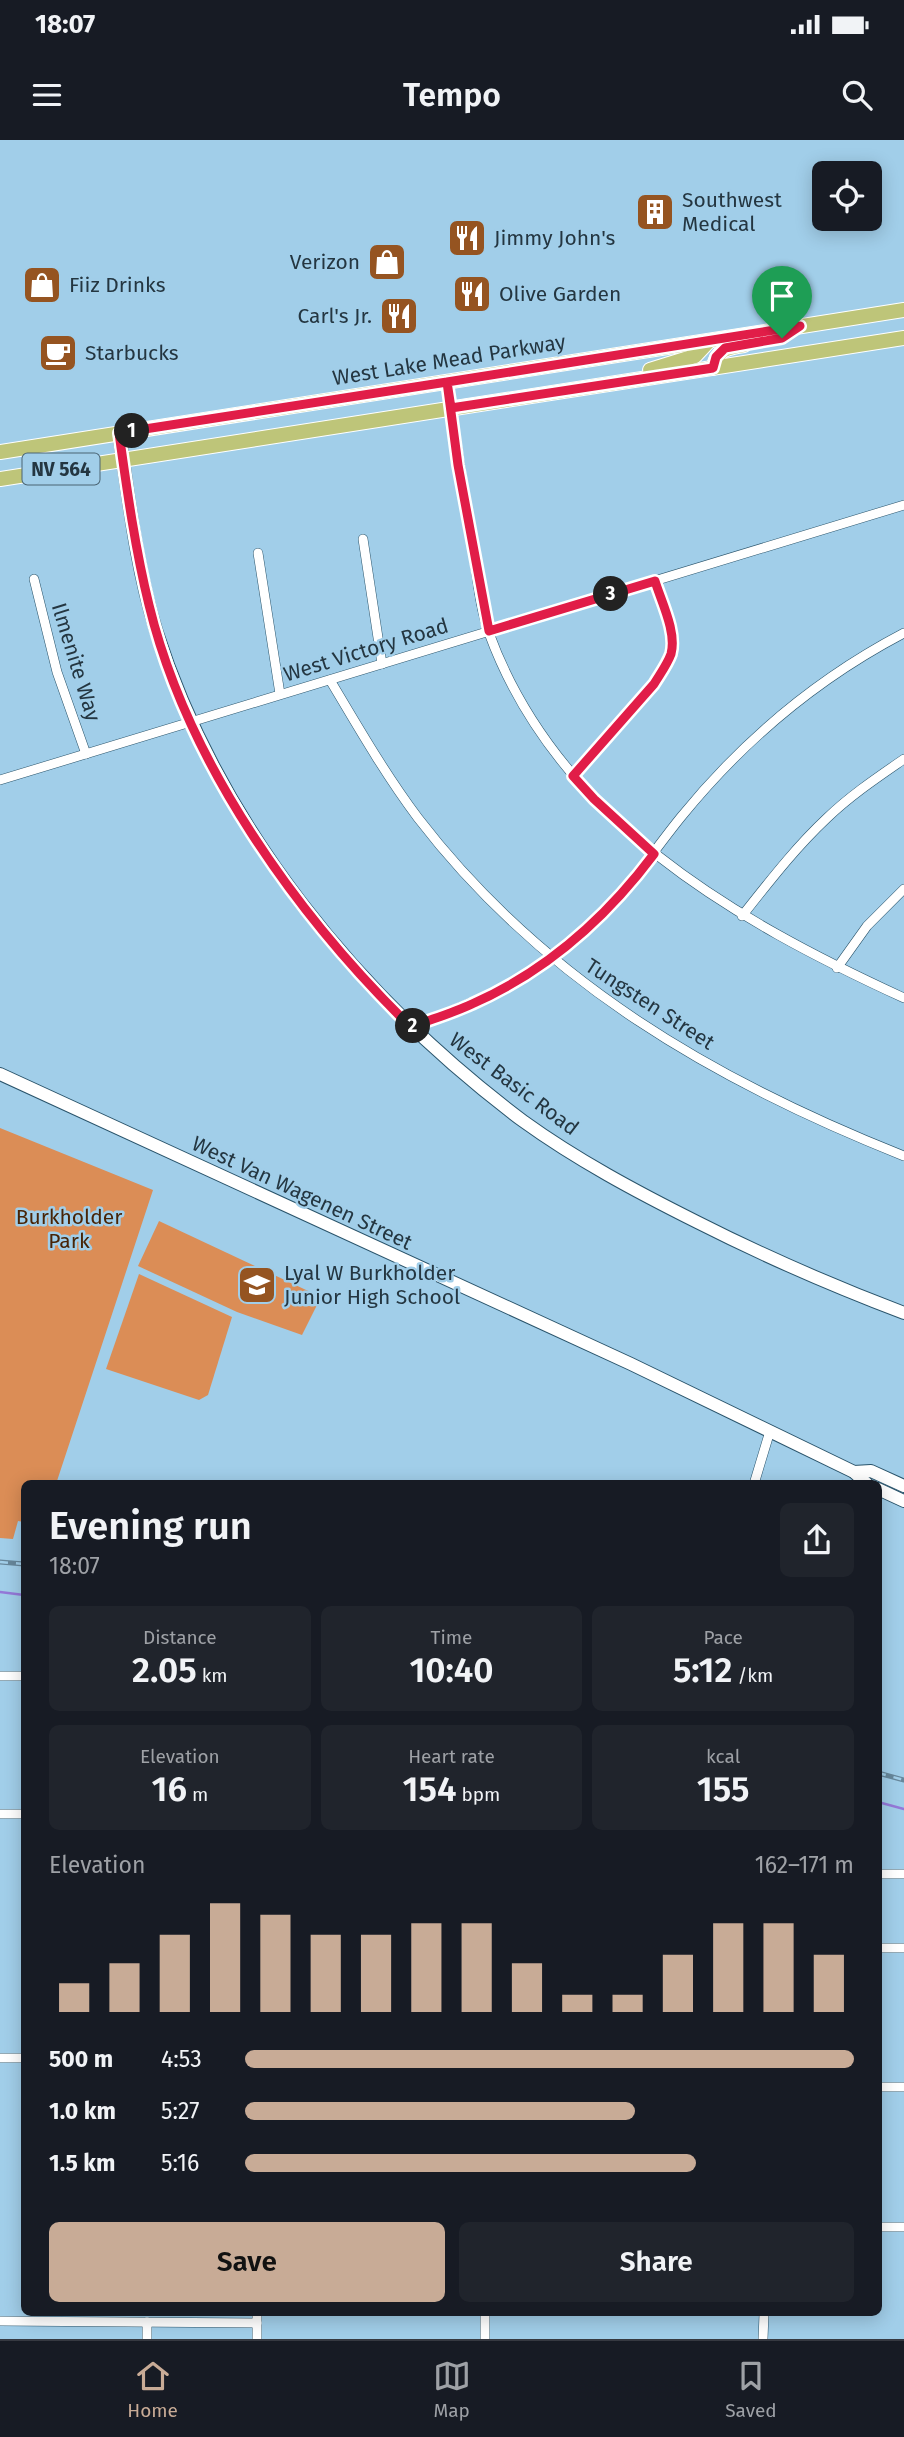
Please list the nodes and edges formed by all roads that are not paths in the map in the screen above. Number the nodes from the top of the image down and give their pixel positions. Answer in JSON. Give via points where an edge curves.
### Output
{"nodes":[{"id":1,"x":904,"y":310,"type":"edge"},
{"id":2,"x":800,"y":326,"type":"junction"},
{"id":3,"x":904,"y":338,"type":"edge"},
{"id":4,"x":709,"y":341,"type":"junction"},
{"id":5,"x":713,"y":368,"type":"junction"},
{"id":6,"x":447,"y":382,"type":"junction"},
{"id":7,"x":604,"y":385,"type":"junction"},
{"id":8,"x":451,"y":408,"type":"junction"},
{"id":9,"x":119,"y":433,"type":"junction"},
{"id":10,"x":0,"y":452,"type":"edge"},
{"id":11,"x":123,"y":459,"type":"junction"},
{"id":12,"x":0,"y":479,"type":"edge"},
{"id":13,"x":904,"y":505,"type":"edge"},
{"id":14,"x":363,"y":539,"type":"dead end"},
{"id":15,"x":258,"y":553,"type":"dead end"},
{"id":16,"x":34,"y":579,"type":"dead end"},
{"id":17,"x":655,"y":581,"type":"junction"},
{"id":18,"x":489,"y":631,"type":"junction"},
{"id":19,"x":904,"y":633,"type":"edge"},
{"id":20,"x":382,"y":664,"type":"junction"},
{"id":21,"x":330,"y":680,"type":"junction"},
{"id":22,"x":280,"y":694,"type":"junction"},
{"id":23,"x":191,"y":722,"type":"junction"},
{"id":24,"x":86,"y":754,"type":"junction"},
{"id":25,"x":904,"y":758,"type":"edge"},
{"id":26,"x":573,"y":776,"type":"junction"},
{"id":27,"x":0,"y":780,"type":"edge"},
{"id":28,"x":654,"y":854,"type":"junction"},
{"id":29,"x":904,"y":889,"type":"edge"},
{"id":30,"x":742,"y":916,"type":"junction"},
{"id":31,"x":552,"y":958,"type":"junction"},
{"id":32,"x":837,"y":968,"type":"junction"},
{"id":33,"x":904,"y":998,"type":"edge"},
{"id":34,"x":411,"y":1027,"type":"junction"},
{"id":35,"x":0,"y":1074,"type":"edge"},
{"id":36,"x":904,"y":1156,"type":"edge"},
{"id":37,"x":904,"y":1312,"type":"edge"},
{"id":38,"x":770,"y":1431,"type":"junction"},
{"id":39,"x":854,"y":1472,"type":"junction"},
{"id":40,"x":755,"y":1480,"type":"edge"},
{"id":41,"x":863,"y":1480,"type":"edge"},
{"id":42,"x":904,"y":1486,"type":"edge"},
{"id":43,"x":882,"y":1491,"type":"edge"},
{"id":44,"x":904,"y":1501,"type":"edge"},
{"id":45,"x":0,"y":1676,"type":"edge"},
{"id":46,"x":21,"y":1676,"type":"edge"},
{"id":47,"x":0,"y":1814,"type":"edge"},
{"id":48,"x":21,"y":1814,"type":"edge"},
{"id":49,"x":882,"y":1874,"type":"edge"},
{"id":50,"x":904,"y":1874,"type":"edge"},
{"id":51,"x":882,"y":1948,"type":"edge"},
{"id":52,"x":904,"y":1948,"type":"edge"},
{"id":53,"x":0,"y":2058,"type":"edge"},
{"id":54,"x":21,"y":2058,"type":"edge"},
{"id":55,"x":882,"y":2087,"type":"edge"},
{"id":56,"x":904,"y":2087,"type":"edge"},
{"id":57,"x":882,"y":2227,"type":"edge"},
{"id":58,"x":904,"y":2227,"type":"edge"},
{"id":59,"x":485,"y":2316,"type":"edge"},
{"id":60,"x":764,"y":2316,"type":"edge"},
{"id":61,"x":257,"y":2318,"type":"edge"},
{"id":62,"x":0,"y":2321,"type":"edge"},
{"id":63,"x":147,"y":2322,"type":"junction"},
{"id":64,"x":147,"y":2339,"type":"edge"},
{"id":65,"x":257,"y":2339,"type":"edge"},
{"id":66,"x":485,"y":2339,"type":"edge"},
{"id":67,"x":764,"y":2339,"type":"edge"}],
"edges":[{"from":1,"to":2,"type":"main road","name":"West Lake Mead Parkway","number":"NV 564"},
{"from":2,"to":4,"type":"main road","name":"West Lake Mead Parkway","number":"NV 564"},
{"from":2,"to":5,"type":"main road","via":[[782,338],[725,348]]},
{"from":3,"to":5,"type":"main road","number":"NV 564"},
{"from":4,"to":6,"type":"main road","name":"West Lake Mead Parkway","number":"NV 564"},
{"from":4,"to":7,"type":"main road","via":[[695,356]]},
{"from":5,"to":7,"type":"main road","number":"NV 564"},
{"from":6,"to":8,"type":"street"},
{"from":6,"to":9,"type":"main road","name":"West Lake Mead Parkway","number":"NV 564"},
{"from":7,"to":8,"type":"main road","number":"NV 564"},
{"from":8,"to":11,"type":"main road","number":"NV 564"},
{"from":8,"to":18,"type":"street"},
{"from":9,"to":10,"type":"main road","name":"West Lake Mead Parkway","number":"NV 564"},
{"from":9,"to":11,"type":"street","name":"West Basic Road"},
{"from":11,"to":12,"type":"main road","number":"NV 564"},
{"from":11,"to":23,"type":"street","name":"West Basic Road","via":[[149,606]]},
{"from":13,"to":17,"type":"street","name":"West Victory Road"},
{"from":14,"to":20,"type":"street"},
{"from":15,"to":22,"type":"street"},
{"from":16,"to":24,"type":"street","name":"Ilmenite Way","via":[[57,672]]},
{"from":17,"to":18,"type":"street","name":"West Victory Road"},
{"from":17,"to":26,"type":"street","via":[[669,628],[671,654],[654,684]]},
{"from":18,"to":20,"type":"street","name":"West Victory Road"},
{"from":18,"to":26,"type":"street","via":[[518,696]]},
{"from":19,"to":28,"type":"street","via":[[819,685],[780,716],[732,761]]},
{"from":20,"to":21,"type":"street","name":"West Victory Road"},
{"from":21,"to":22,"type":"street","name":"West Victory Road"},
{"from":21,"to":31,"type":"street","name":"Tungsten Street","via":[[379,764],[418,818],[455,863]]},
{"from":22,"to":23,"type":"street","name":"West Victory Road"},
{"from":23,"to":24,"type":"street","name":"West Victory Road"},
{"from":23,"to":34,"type":"street","name":"West Basic Road","via":[[228,794],[270,860],[331,943]]},
{"from":24,"to":27,"type":"street","name":"West Victory Road"},
{"from":25,"to":30,"type":"street","via":[[828,817]]},
{"from":26,"to":28,"type":"street"},
{"from":28,"to":30,"type":"street"},
{"from":28,"to":31,"type":"street","via":[[603,915]]},
{"from":29,"to":32,"type":"street","via":[[867,926]]},
{"from":30,"to":32,"type":"street"},
{"from":31,"to":34,"type":"street","via":[[472,1004]]},
{"from":31,"to":36,"type":"street","name":"Tungsten Street","via":[[671,1044],[766,1095]]},
{"from":32,"to":33,"type":"street"},
{"from":34,"to":37,"type":"street","name":"West Basic Road","via":[[525,1122],[599,1170],[739,1243]]},
{"from":35,"to":38,"type":"street","name":"West Van Wagenen Street"},
{"from":38,"to":39,"type":"street","name":"West Van Wagenen Street"},
{"from":38,"to":40,"type":"street"},
{"from":39,"to":41,"type":"street","name":"West Van Wagenen Street"},
{"from":39,"to":42,"type":"street","name":"West Van Wagenen Street","via":[[871,1471]]},
{"from":43,"to":44,"type":"street"},
{"from":45,"to":46,"type":"street"},
{"from":47,"to":48,"type":"street"},
{"from":49,"to":50,"type":"street"},
{"from":51,"to":52,"type":"street"},
{"from":53,"to":54,"type":"street"},
{"from":55,"to":56,"type":"street"},
{"from":57,"to":58,"type":"street"},
{"from":59,"to":66,"type":"street"},
{"from":60,"to":67,"type":"street"},
{"from":61,"to":63,"type":"street"},
{"from":61,"to":65,"type":"street"},
{"from":62,"to":63,"type":"street"},
{"from":63,"to":64,"type":"street"}]}
